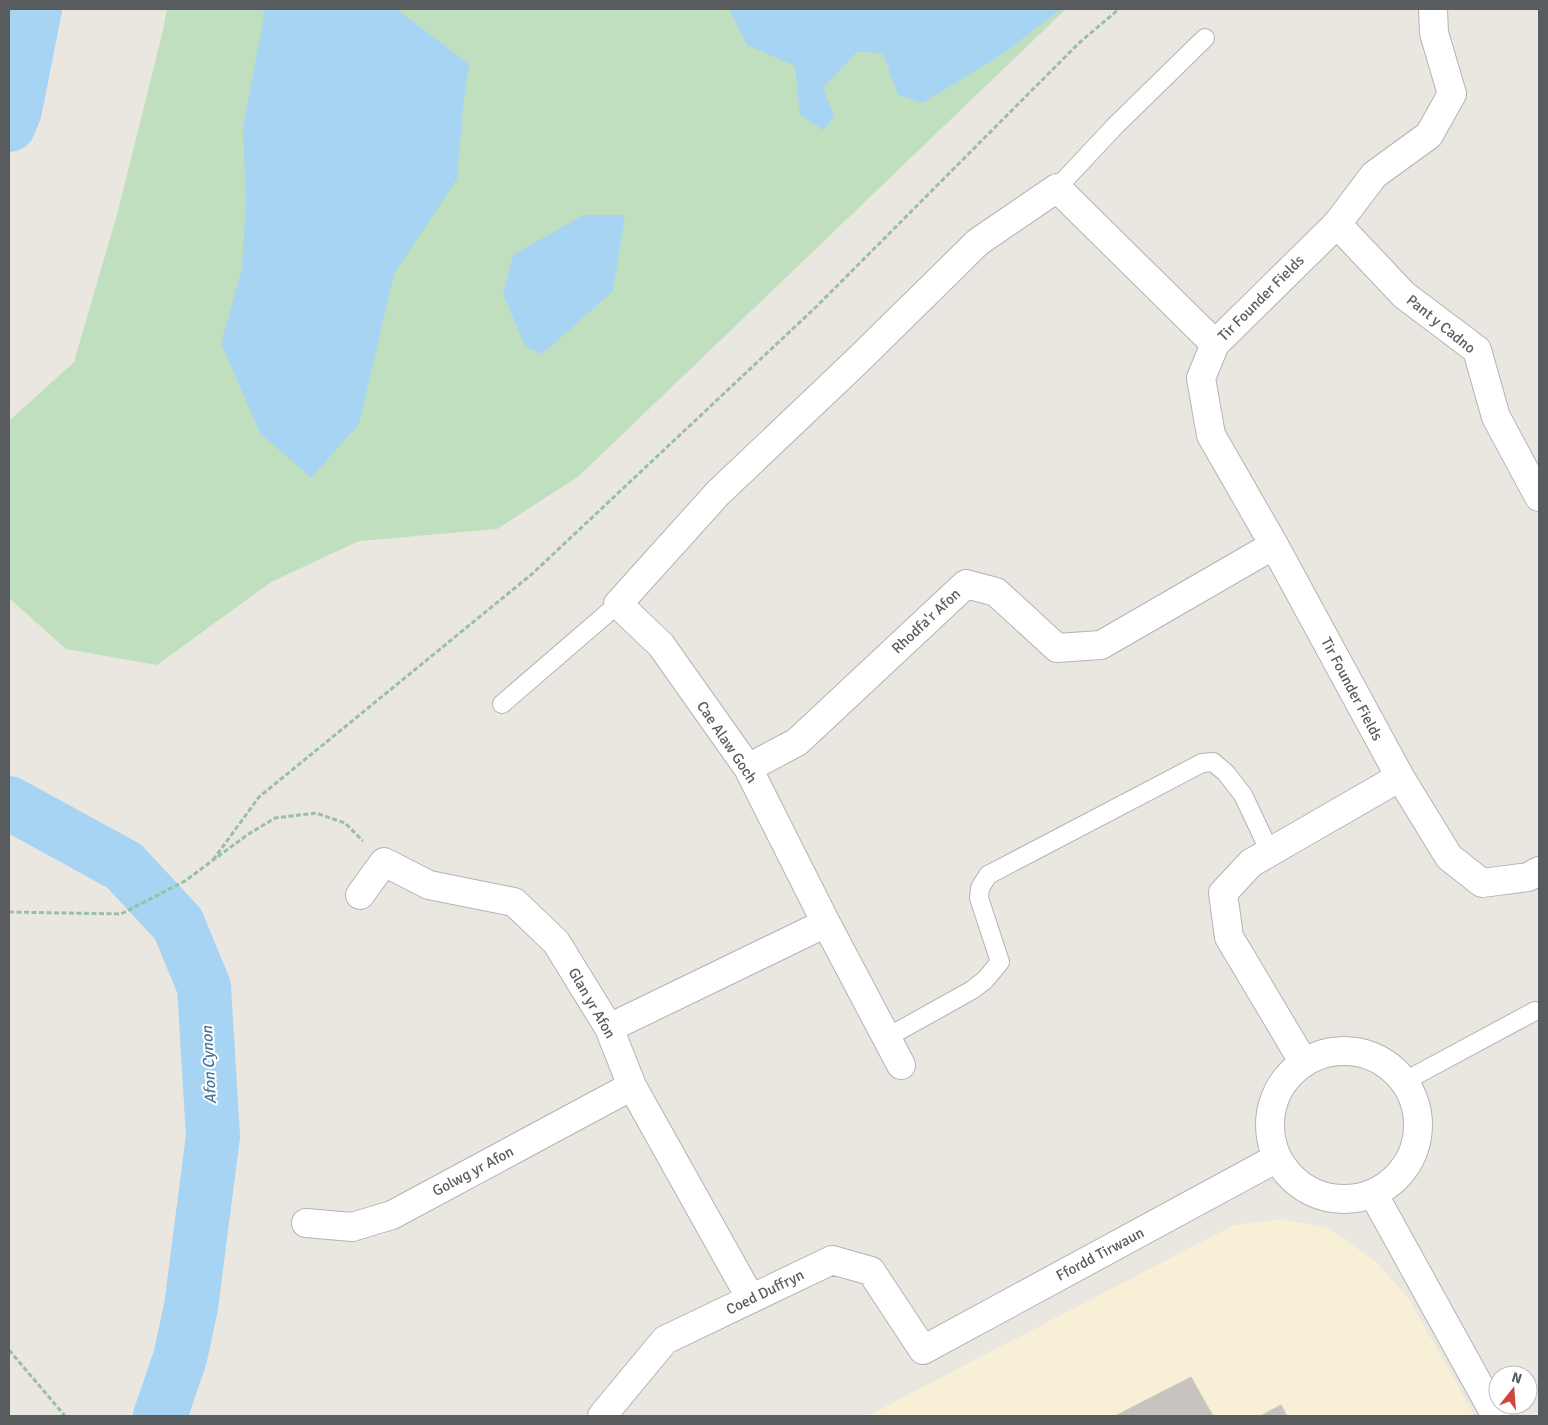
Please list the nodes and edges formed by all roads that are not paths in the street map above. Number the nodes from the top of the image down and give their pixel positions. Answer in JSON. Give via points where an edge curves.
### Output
{"nodes":[{"id":1,"x":1433,"y":9,"type":"edge"},
{"id":2,"x":1205,"y":38,"type":"dead end"},
{"id":3,"x":1057,"y":188,"type":"junction"},
{"id":4,"x":1337,"y":224,"type":"junction"},
{"id":5,"x":1215,"y":344,"type":"junction"},
{"id":6,"x":1539,"y":498,"type":"edge"},
{"id":7,"x":1274,"y":545,"type":"junction"},
{"id":8,"x":618,"y":604,"type":"junction"},
{"id":9,"x":502,"y":704,"type":"dead end"},
{"id":10,"x":748,"y":768,"type":"junction"},
{"id":11,"x":1400,"y":777,"type":"junction"},
{"id":12,"x":1270,"y":852,"type":"junction"},
{"id":13,"x":1539,"y":871,"type":"edge"},
{"id":14,"x":360,"y":895,"type":"dead end"},
{"id":15,"x":826,"y":923,"type":"junction"},
{"id":16,"x":1535,"y":1011,"type":"dead end"},
{"id":17,"x":609,"y":1028,"type":"junction"},
{"id":18,"x":886,"y":1038,"type":"junction"},
{"id":19,"x":1304,"y":1062,"type":"junction"},
{"id":20,"x":901,"y":1065,"type":"dead end"},
{"id":21,"x":1405,"y":1081,"type":"junction"},
{"id":22,"x":632,"y":1086,"type":"junction"},
{"id":23,"x":1277,"y":1158,"type":"junction"},
{"id":24,"x":1374,"y":1194,"type":"junction"},
{"id":25,"x":306,"y":1223,"type":"dead end"},
{"id":26,"x":751,"y":1299,"type":"junction"},
{"id":27,"x":923,"y":1350,"type":"joint"},
{"id":28,"x":602,"y":1416,"type":"edge"},
{"id":29,"x":1496,"y":1416,"type":"edge"}],
"edges":[{"from":1,"to":4,"type":"street","name":"Tir Founder Fields","via":[[1434,33],[1452,94],[1429,135],[1374,175]]},
{"from":2,"to":3,"type":"lane","via":[[1114,126]]},
{"from":3,"to":5,"type":"street"},
{"from":3,"to":8,"type":"street","via":[[978,242],[718,493]]},
{"from":4,"to":5,"type":"street","name":"Tir Founder Fields"},
{"from":4,"to":6,"type":"street","name":"Pant y Cadno","via":[[1404,295],[1477,350],[1496,417]]},
{"from":5,"to":7,"type":"street","name":"Tir Founder Fields","via":[[1201,378],[1211,435]]},
{"from":7,"to":10,"type":"street","name":"Rhodfa'r Afon","via":[[1101,645],[1057,648],[996,592],[966,584],[796,742]]},
{"from":7,"to":11,"type":"street","name":"Tir Founder Fields"},
{"from":8,"to":9,"type":"lane"},
{"from":8,"to":10,"type":"street","name":"Cae Alaw Goch","via":[[661,645]]},
{"from":10,"to":15,"type":"street","name":"Cae Alaw Goch"},
{"from":11,"to":12,"type":"street"},
{"from":11,"to":13,"type":"street","name":"Tir Founder Fields","via":[[1449,857],[1482,883],[1528,877]]},
{"from":12,"to":18,"type":"lane","via":[[1243,795],[1213,762],[1202,763],[988,875],[980,888],[979,898],[1000,962],[986,980],[972,990]]},
{"from":12,"to":19,"type":"street","via":[[1251,863],[1223,893],[1229,937]]},
{"from":14,"to":17,"type":"street","name":"Glan yr Afon","via":[[384,862],[429,885],[514,902],[556,942]]},
{"from":15,"to":17,"type":"street"},
{"from":15,"to":18,"type":"street","name":"Cae Alaw Goch"},
{"from":16,"to":21,"type":"lane"},
{"from":17,"to":22,"type":"street","name":"Glan yr Afon"},
{"from":18,"to":20,"type":"street","name":"Cae Alaw Goch"},
{"from":19,"to":21,"type":"street","via":[[1324,1053],[1347,1051],[1369,1055],[1389,1065]]},
{"from":19,"to":23,"type":"street","via":[[1287,1077],[1276,1095],[1270,1116],[1270,1138]]},
{"from":21,"to":24,"type":"street","via":[[1417,1109],[1417,1146],[1408,1166],[1393,1183]]},
{"from":22,"to":25,"type":"street","name":"Golwg yr Afon","via":[[392,1215],[352,1227]]},
{"from":22,"to":26,"type":"street","name":"Glan yr Afon"},
{"from":23,"to":24,"type":"street","via":[[1290,1177],[1308,1191],[1329,1199],[1352,1200]]},
{"from":23,"to":27,"type":"street","name":"Ffordd Tirwaun"},
{"from":24,"to":29,"type":"street"},
{"from":26,"to":27,"type":"street","name":"Coed Duffryn","via":[[832,1260],[871,1271]]},
{"from":26,"to":28,"type":"street","name":"Coed Duffryn","via":[[665,1340]]}]}
